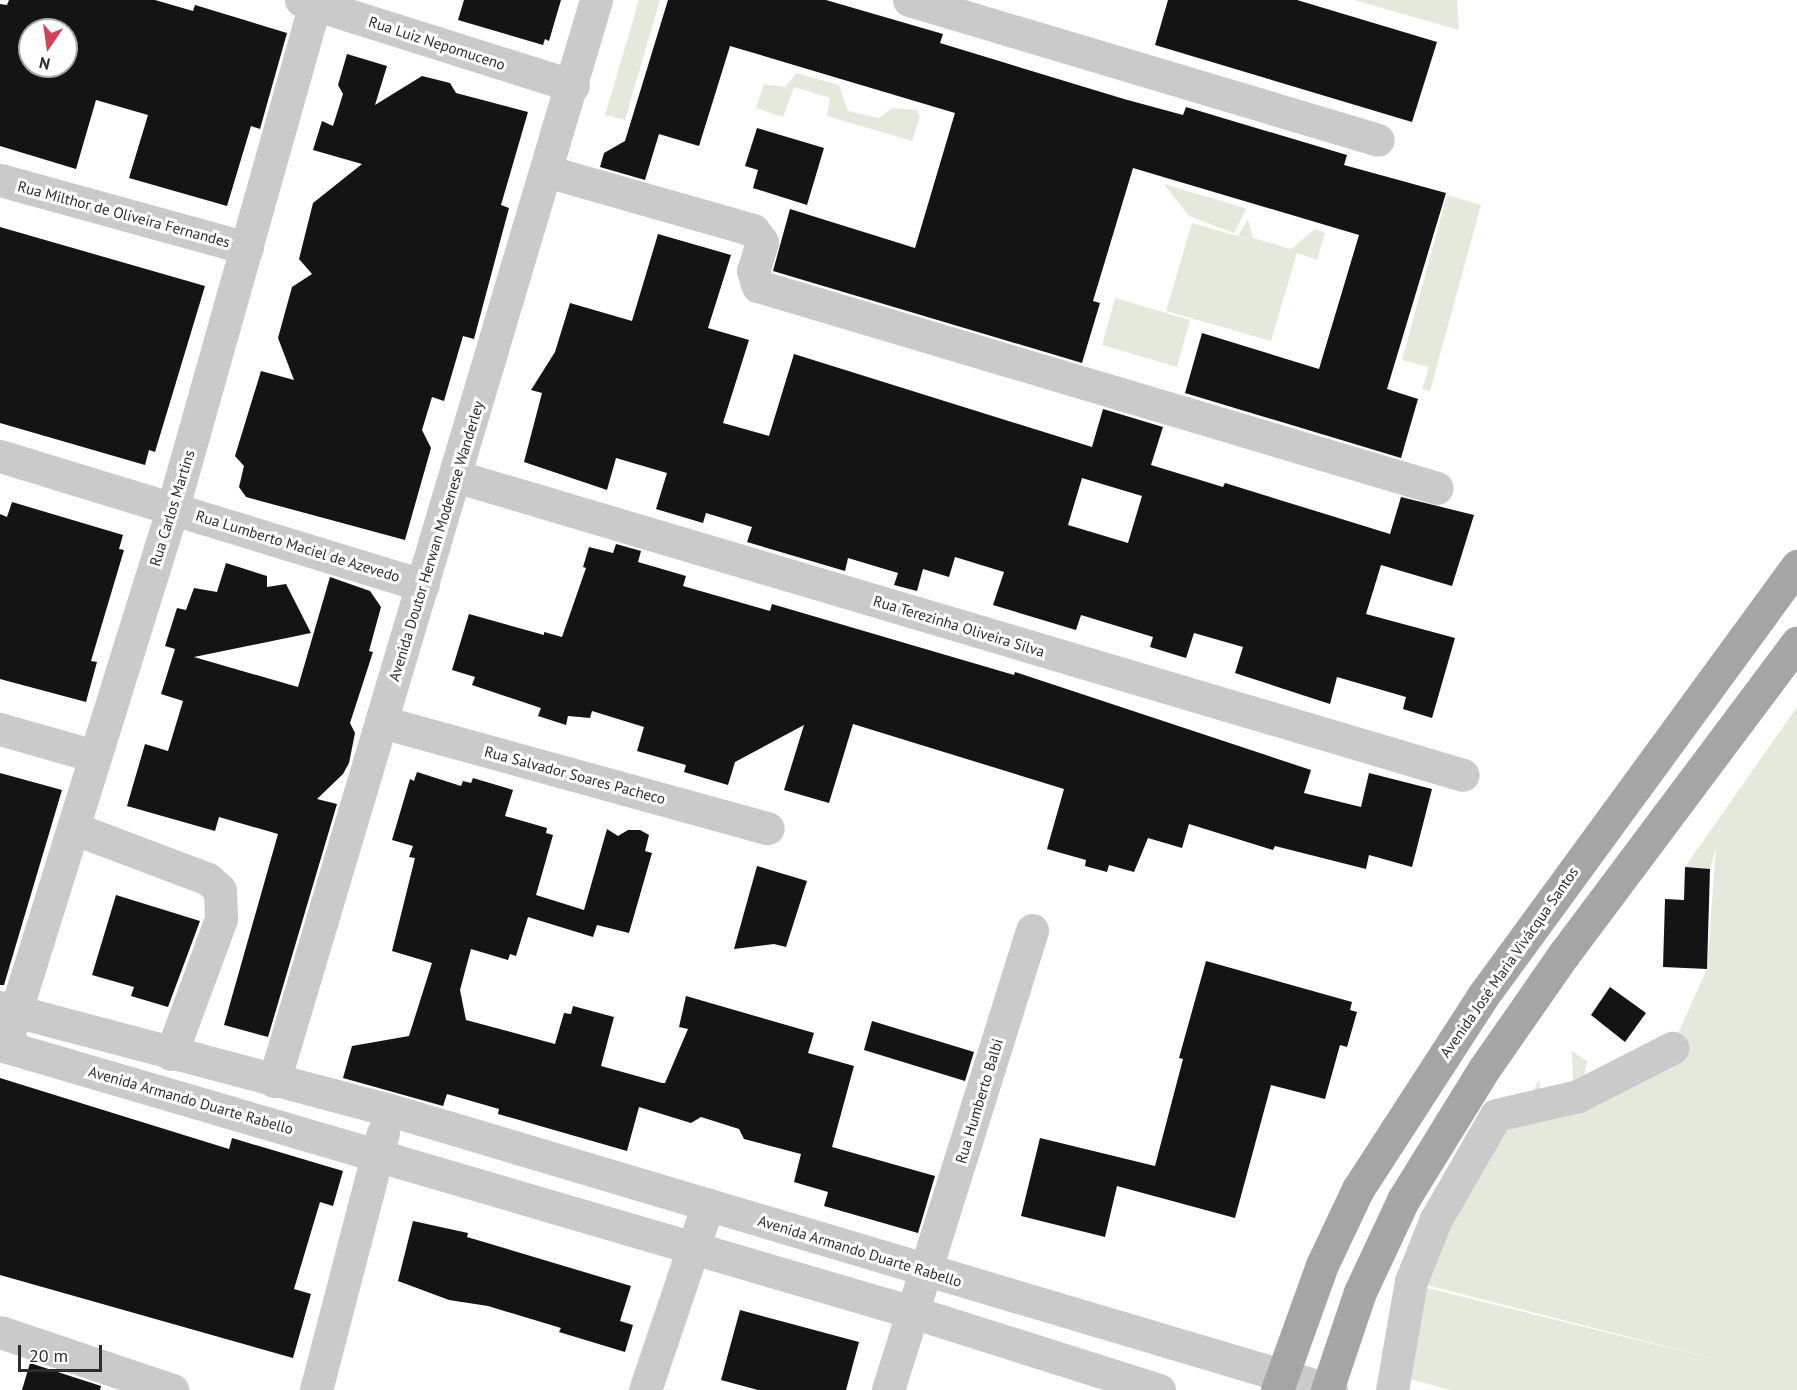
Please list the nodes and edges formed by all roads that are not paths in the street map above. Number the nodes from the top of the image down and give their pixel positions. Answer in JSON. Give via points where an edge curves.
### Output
{"nodes":[{"id":1,"x":596,"y":0,"type":"edge"},
{"id":2,"x":909,"y":0,"type":"edge"},
{"id":3,"x":311,"y":1,"type":"edge"},
{"id":4,"x":573,"y":86,"type":"junction"},
{"id":5,"x":1378,"y":140,"type":"dead end"},
{"id":6,"x":546,"y":171,"type":"junction"},
{"id":7,"x":0,"y":180,"type":"edge"},
{"id":8,"x":247,"y":248,"type":"junction"},
{"id":9,"x":0,"y":456,"type":"edge"},
{"id":10,"x":455,"y":476,"type":"junction"},
{"id":11,"x":1437,"y":488,"type":"dead end"},
{"id":12,"x":173,"y":507,"type":"junction"},
{"id":13,"x":1797,"y":566,"type":"edge"},
{"id":14,"x":423,"y":585,"type":"junction"},
{"id":15,"x":1797,"y":642,"type":"edge"},
{"id":16,"x":382,"y":722,"type":"junction"},
{"id":17,"x":0,"y":729,"type":"edge"},
{"id":18,"x":95,"y":756,"type":"junction"},
{"id":19,"x":1463,"y":775,"type":"dead end"},
{"id":20,"x":73,"y":828,"type":"junction"},
{"id":21,"x":768,"y":828,"type":"dead end"},
{"id":22,"x":1032,"y":930,"type":"dead end"},
{"id":23,"x":8,"y":1009,"type":"edge"},
{"id":24,"x":2,"y":1045,"type":"edge"},
{"id":25,"x":1672,"y":1048,"type":"dead end"},
{"id":26,"x":171,"y":1054,"type":"junction"},
{"id":27,"x":274,"y":1081,"type":"junction"},
{"id":28,"x":390,"y":1110,"type":"junction"},
{"id":29,"x":377,"y":1154,"type":"junction"},
{"id":30,"x":708,"y":1204,"type":"junction"},
{"id":31,"x":693,"y":1250,"type":"junction"},
{"id":32,"x":926,"y":1272,"type":"junction"},
{"id":33,"x":912,"y":1312,"type":"junction"},
{"id":34,"x":0,"y":1332,"type":"edge"},
{"id":35,"x":1278,"y":1384,"type":"edge"},
{"id":36,"x":172,"y":1390,"type":"edge"},
{"id":37,"x":316,"y":1390,"type":"edge"},
{"id":38,"x":645,"y":1390,"type":"edge"},
{"id":39,"x":888,"y":1390,"type":"edge"},
{"id":40,"x":1159,"y":1390,"type":"edge"},
{"id":41,"x":1328,"y":1390,"type":"edge"},
{"id":42,"x":1392,"y":1390,"type":"edge"}],
"edges":[{"from":1,"to":4,"type":"street","name":"Avenida Doutor Herwan Modenese Wanderley"},
{"from":2,"to":5,"type":"street"},
{"from":3,"to":4,"type":"street","name":"Rua Luiz Nepomuceno"},
{"from":3,"to":8,"type":"street","name":"Rua Carlos Martins"},
{"from":4,"to":6,"type":"street","name":"Avenida Doutor Herwan Modenese Wanderley"},
{"from":6,"to":10,"type":"street","name":"Avenida Doutor Herwan Modenese Wanderley"},
{"from":6,"to":11,"type":"street","via":[[753,230],[762,242],[753,271],[758,285]]},
{"from":7,"to":8,"type":"street","name":"Rua Milthor de Oliveira Fernandes"},
{"from":8,"to":12,"type":"street","name":"Rua Carlos Martins"},
{"from":9,"to":12,"type":"street","name":"Rua Lumberto Maciel de Azevedo"},
{"from":10,"to":14,"type":"street","name":"Avenida Doutor Herwan Modenese Wanderley"},
{"from":10,"to":19,"type":"street","name":"Rua Terezinha Oliveira Silva"},
{"from":12,"to":14,"type":"street","name":"Rua Lumberto Maciel de Azevedo"},
{"from":12,"to":18,"type":"street","name":"Rua Carlos Martins"},
{"from":13,"to":35,"type":"main road","name":"Avenida José Maria Vivácqua Santos","via":[[1482,997],[1364,1179],[1322,1265]]},
{"from":14,"to":16,"type":"street","name":"Avenida Doutor Herwan Modenese Wanderley"},
{"from":15,"to":41,"type":"main road","via":[[1564,954],[1484,1069],[1403,1200],[1360,1292]]},
{"from":16,"to":21,"type":"street","name":"Rua Salvador Soares Pacheco"},
{"from":16,"to":27,"type":"street","name":"Avenida Doutor Herwan Modenese Wanderley"},
{"from":17,"to":18,"type":"street"},
{"from":18,"to":20,"type":"street","name":"Rua Carlos Martins"},
{"from":20,"to":23,"type":"street","name":"Rua Carlos Martins"},
{"from":20,"to":26,"type":"street","via":[[208,879],[220,890],[221,919]]},
{"from":22,"to":32,"type":"street","name":"Rua Humberto Balbi"},
{"from":23,"to":24,"type":"street","name":"Rua Carlos Martins"},
{"from":23,"to":26,"type":"street","name":"Avenida Armando Duarte Rabello"},
{"from":24,"to":29,"type":"street","name":"Avenida Armando Duarte Rabello"},
{"from":25,"to":42,"type":"street","via":[[1578,1096],[1496,1115],[1436,1219],[1411,1281]]},
{"from":26,"to":27,"type":"street","name":"Avenida Armando Duarte Rabello"},
{"from":27,"to":28,"type":"street","name":"Avenida Armando Duarte Rabello"},
{"from":28,"to":29,"type":"street"},
{"from":28,"to":30,"type":"street","name":"Avenida Armando Duarte Rabello"},
{"from":29,"to":31,"type":"street","name":"Avenida Armando Duarte Rabello"},
{"from":29,"to":37,"type":"street"},
{"from":30,"to":31,"type":"street"},
{"from":30,"to":32,"type":"street","name":"Avenida Armando Duarte Rabello"},
{"from":31,"to":33,"type":"street","name":"Avenida Armando Duarte Rabello"},
{"from":31,"to":38,"type":"street"},
{"from":32,"to":33,"type":"street","name":"Rua Humberto Balbi"},
{"from":32,"to":35,"type":"street","name":"Avenida Armando Duarte Rabello"},
{"from":33,"to":39,"type":"street","name":"Rua Humberto Balbi"},
{"from":33,"to":40,"type":"street","name":"Avenida Armando Duarte Rabello"},
{"from":34,"to":36,"type":"street"},
{"from":35,"to":41,"type":"street","name":"Avenida Armando Duarte Rabello"}]}
